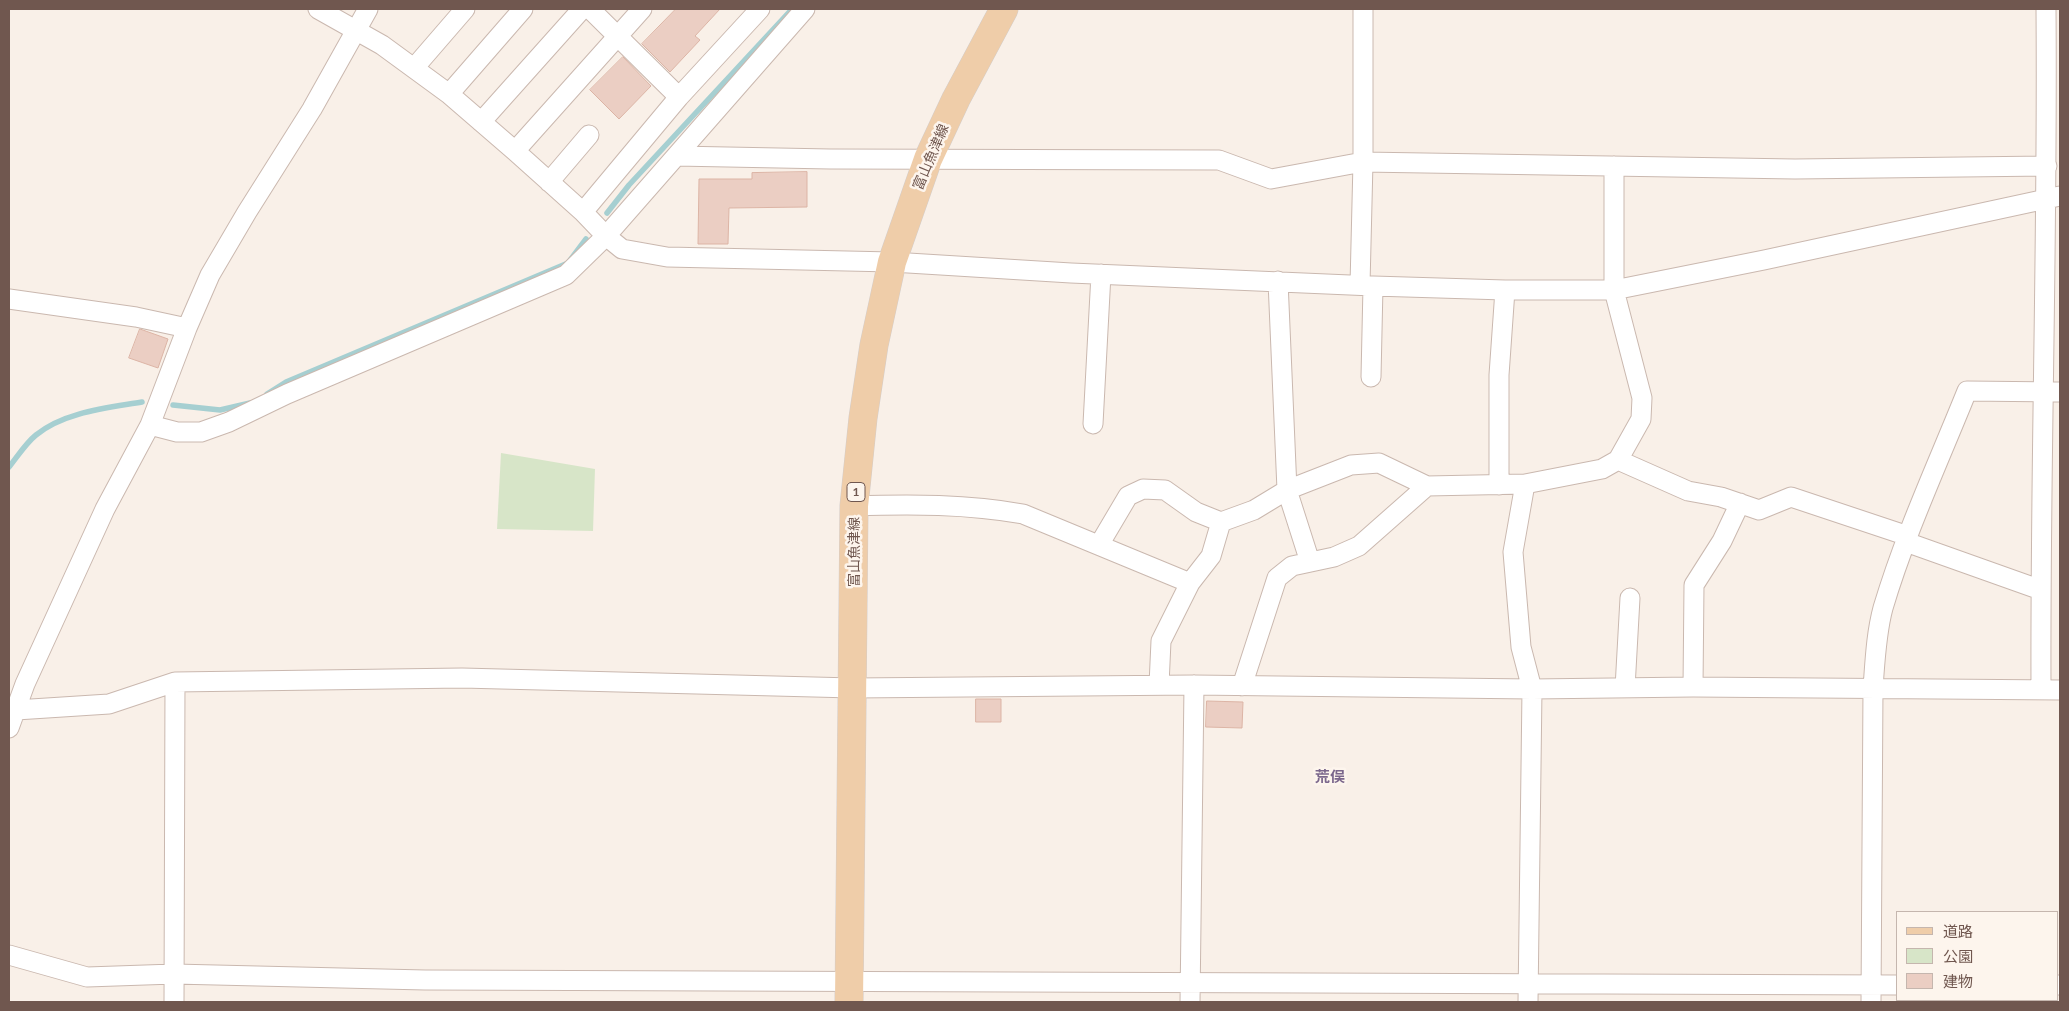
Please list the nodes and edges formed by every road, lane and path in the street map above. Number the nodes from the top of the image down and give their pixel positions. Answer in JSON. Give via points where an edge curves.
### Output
{"nodes":[{"id":1,"x":318,"y":9,"type":"edge"},
{"id":2,"x":368,"y":9,"type":"edge"},
{"id":3,"x":465,"y":9,"type":"edge"},
{"id":4,"x":523,"y":9,"type":"edge"},
{"id":5,"x":582,"y":9,"type":"edge"},
{"id":6,"x":590,"y":9,"type":"edge"},
{"id":7,"x":642,"y":9,"type":"edge"},
{"id":8,"x":760,"y":9,"type":"edge"},
{"id":9,"x":805,"y":9,"type":"edge"},
{"id":10,"x":1004,"y":9,"type":"edge"},
{"id":11,"x":1363,"y":9,"type":"edge"},
{"id":12,"x":2046,"y":9,"type":"edge"},
{"id":13,"x":356,"y":30,"type":"junction"},
{"id":14,"x":618,"y":36,"type":"junction"},
{"id":15,"x":414,"y":68,"type":"junction"},
{"id":16,"x":449,"y":94,"type":"junction"},
{"id":17,"x":679,"y":97,"type":"junction"},
{"id":18,"x":482,"y":122,"type":"junction"},
{"id":19,"x":589,"y":135,"type":"dead end"},
{"id":20,"x":515,"y":151,"type":"junction"},
{"id":21,"x":676,"y":156,"type":"junction"},
{"id":22,"x":928,"y":159,"type":"junction"},
{"id":23,"x":1363,"y":162,"type":"junction"},
{"id":24,"x":1614,"y":166,"type":"junction"},
{"id":25,"x":2047,"y":166,"type":"junction"},
{"id":26,"x":550,"y":182,"type":"junction"},
{"id":27,"x":2053,"y":197,"type":"edge"},
{"id":28,"x":583,"y":212,"type":"junction"},
{"id":29,"x":606,"y":236,"type":"junction"},
{"id":30,"x":892,"y":262,"type":"junction"},
{"id":31,"x":1100,"y":274,"type":"junction"},
{"id":32,"x":1278,"y":281,"type":"junction"},
{"id":33,"x":1367,"y":285,"type":"junction"},
{"id":34,"x":1505,"y":290,"type":"junction"},
{"id":35,"x":1614,"y":290,"type":"junction"},
{"id":36,"x":9,"y":299,"type":"edge"},
{"id":37,"x":187,"y":328,"type":"junction"},
{"id":38,"x":1371,"y":377,"type":"dead end"},
{"id":39,"x":2052,"y":392,"type":"edge"},
{"id":40,"x":1093,"y":424,"type":"dead end"},
{"id":41,"x":150,"y":425,"type":"junction"},
{"id":42,"x":1618,"y":460,"type":"junction"},
{"id":43,"x":1525,"y":484,"type":"junction"},
{"id":44,"x":1499,"y":485,"type":"junction"},
{"id":45,"x":1427,"y":486,"type":"junction"},
{"id":46,"x":1287,"y":490,"type":"junction"},
{"id":47,"x":1740,"y":503,"type":"junction"},
{"id":48,"x":854,"y":506,"type":"junction"},
{"id":49,"x":1221,"y":522,"type":"junction"},
{"id":50,"x":1907,"y":539,"type":"junction"},
{"id":51,"x":1100,"y":545,"type":"junction"},
{"id":52,"x":1310,"y":562,"type":"junction"},
{"id":53,"x":1190,"y":583,"type":"junction"},
{"id":54,"x":2041,"y":590,"type":"junction"},
{"id":55,"x":1630,"y":598,"type":"dead end"},
{"id":56,"x":175,"y":682,"type":"junction"},
{"id":57,"x":17,"y":683,"type":"edge"},
{"id":58,"x":1159,"y":685,"type":"junction"},
{"id":59,"x":1194,"y":685,"type":"junction"},
{"id":60,"x":1242,"y":686,"type":"junction"},
{"id":61,"x":1692,"y":687,"type":"junction"},
{"id":62,"x":853,"y":688,"type":"junction"},
{"id":63,"x":1532,"y":688,"type":"junction"},
{"id":64,"x":1626,"y":688,"type":"junction"},
{"id":65,"x":1873,"y":688,"type":"junction"},
{"id":66,"x":2041,"y":690,"type":"junction"},
{"id":67,"x":2060,"y":690,"type":"edge"},
{"id":68,"x":16,"y":710,"type":"junction"},
{"id":69,"x":9,"y":728,"type":"edge"},
{"id":70,"x":9,"y":955,"type":"edge"},
{"id":71,"x":174,"y":974,"type":"junction"},
{"id":72,"x":1190,"y":982,"type":"junction"},
{"id":73,"x":1896,"y":985,"type":"edge"},
{"id":74,"x":849,"y":992,"type":"edge"},
{"id":75,"x":1528,"y":993,"type":"edge"},
{"id":76,"x":1871,"y":993,"type":"edge"},
{"id":77,"x":174,"y":1002,"type":"edge"},
{"id":78,"x":1190,"y":1002,"type":"edge"}],
"edges":[{"from":1,"to":13,"type":"street"},
{"from":2,"to":13,"type":"street"},
{"from":3,"to":15,"type":"street"},
{"from":4,"to":16,"type":"street"},
{"from":5,"to":18,"type":"street"},
{"from":6,"to":14,"type":"street"},
{"from":7,"to":14,"type":"street"},
{"from":8,"to":17,"type":"street"},
{"from":9,"to":21,"type":"street"},
{"from":10,"to":22,"type":"main road","name":"富山魚津線","number":"1"},
{"from":11,"to":23,"type":"street"},
{"from":12,"to":25,"type":"street"},
{"from":13,"to":15,"type":"street"},
{"from":13,"to":37,"type":"street","via":[[312,109],[210,275]]},
{"from":14,"to":17,"type":"street"},
{"from":14,"to":20,"type":"street"},
{"from":15,"to":16,"type":"street"},
{"from":16,"to":18,"type":"street"},
{"from":17,"to":28,"type":"street"},
{"from":18,"to":20,"type":"street"},
{"from":19,"to":26,"type":"street"},
{"from":20,"to":26,"type":"street"},
{"from":21,"to":22,"type":"street"},
{"from":21,"to":29,"type":"street"},
{"from":22,"to":23,"type":"street","via":[[1219,160],[1271,179]]},
{"from":22,"to":30,"type":"main road","name":"富山魚津線","number":"1"},
{"from":23,"to":24,"type":"street"},
{"from":23,"to":33,"type":"street"},
{"from":24,"to":25,"type":"street","via":[[1796,169]]},
{"from":24,"to":35,"type":"street"},
{"from":25,"to":27,"type":"street"},
{"from":26,"to":28,"type":"street"},
{"from":27,"to":35,"type":"street"},
{"from":27,"to":39,"type":"street"},
{"from":28,"to":29,"type":"street"},
{"from":29,"to":30,"type":"street","via":[[622,249],[667,257]]},
{"from":29,"to":41,"type":"street","via":[[566,275],[229,422],[201,432],[177,432]]},
{"from":30,"to":31,"type":"street"},
{"from":30,"to":48,"type":"main road","name":"富山魚津線","number":"1","via":[[874,345]]},
{"from":31,"to":32,"type":"street"},
{"from":31,"to":40,"type":"street"},
{"from":32,"to":33,"type":"street"},
{"from":32,"to":46,"type":"street"},
{"from":33,"to":34,"type":"street"},
{"from":33,"to":38,"type":"street"},
{"from":34,"to":35,"type":"street"},
{"from":34,"to":44,"type":"street","via":[[1499,375]]},
{"from":35,"to":42,"type":"street","via":[[1642,398],[1641,419]]},
{"from":36,"to":37,"type":"street","via":[[136,317]]},
{"from":37,"to":41,"type":"street"},
{"from":39,"to":50,"type":"street","via":[[1967,391]]},
{"from":39,"to":54,"type":"street"},
{"from":41,"to":57,"type":"street"},
{"from":42,"to":43,"type":"street","via":[[1602,469]]},
{"from":42,"to":47,"type":"street","via":[[1688,491]]},
{"from":43,"to":44,"type":"street"},
{"from":43,"to":63,"type":"street","via":[[1513,552],[1521,647]]},
{"from":44,"to":45,"type":"street"},
{"from":45,"to":46,"type":"street","via":[[1379,463],[1351,465]]},
{"from":45,"to":52,"type":"street","via":[[1358,546],[1334,557]]},
{"from":46,"to":49,"type":"street","via":[[1254,510]]},
{"from":46,"to":52,"type":"street"},
{"from":47,"to":50,"type":"street","via":[[1759,510],[1791,497]]},
{"from":47,"to":61,"type":"street","via":[[1722,541],[1694,585]]},
{"from":48,"to":51,"type":"street","via":[[904,504],[999,510],[1023,514]]},
{"from":48,"to":62,"type":"main road","name":"富山魚津線","number":"1"},
{"from":49,"to":51,"type":"street","via":[[1196,512],[1165,490],[1143,489],[1128,496]]},
{"from":49,"to":53,"type":"street","via":[[1211,556]]},
{"from":50,"to":54,"type":"street"},
{"from":50,"to":65,"type":"street","via":[[1883,610]]},
{"from":51,"to":53,"type":"street"},
{"from":52,"to":60,"type":"street","via":[[1292,566],[1277,578]]},
{"from":53,"to":58,"type":"street","via":[[1161,641]]},
{"from":54,"to":66,"type":"street"},
{"from":55,"to":64,"type":"street"},
{"from":56,"to":62,"type":"street","via":[[462,678]]},
{"from":56,"to":68,"type":"street","via":[[109,704]]},
{"from":56,"to":71,"type":"street"},
{"from":57,"to":68,"type":"street"},
{"from":58,"to":59,"type":"street"},
{"from":58,"to":62,"type":"street"},
{"from":59,"to":60,"type":"street"},
{"from":59,"to":72,"type":"street"},
{"from":60,"to":63,"type":"street"},
{"from":61,"to":64,"type":"street"},
{"from":61,"to":65,"type":"street"},
{"from":62,"to":74,"type":"main road","name":"富山魚津線","number":"1"},
{"from":63,"to":64,"type":"street"},
{"from":63,"to":75,"type":"street"},
{"from":65,"to":66,"type":"street"},
{"from":65,"to":76,"type":"street"},
{"from":66,"to":67,"type":"street"},
{"from":68,"to":69,"type":"street"},
{"from":70,"to":71,"type":"street","via":[[88,977]]},
{"from":71,"to":74,"type":"street"},
{"from":71,"to":77,"type":"street"},
{"from":72,"to":74,"type":"street"},
{"from":72,"to":75,"type":"street"},
{"from":72,"to":78,"type":"street"},
{"from":73,"to":76,"type":"street"},
{"from":75,"to":76,"type":"street"}]}
